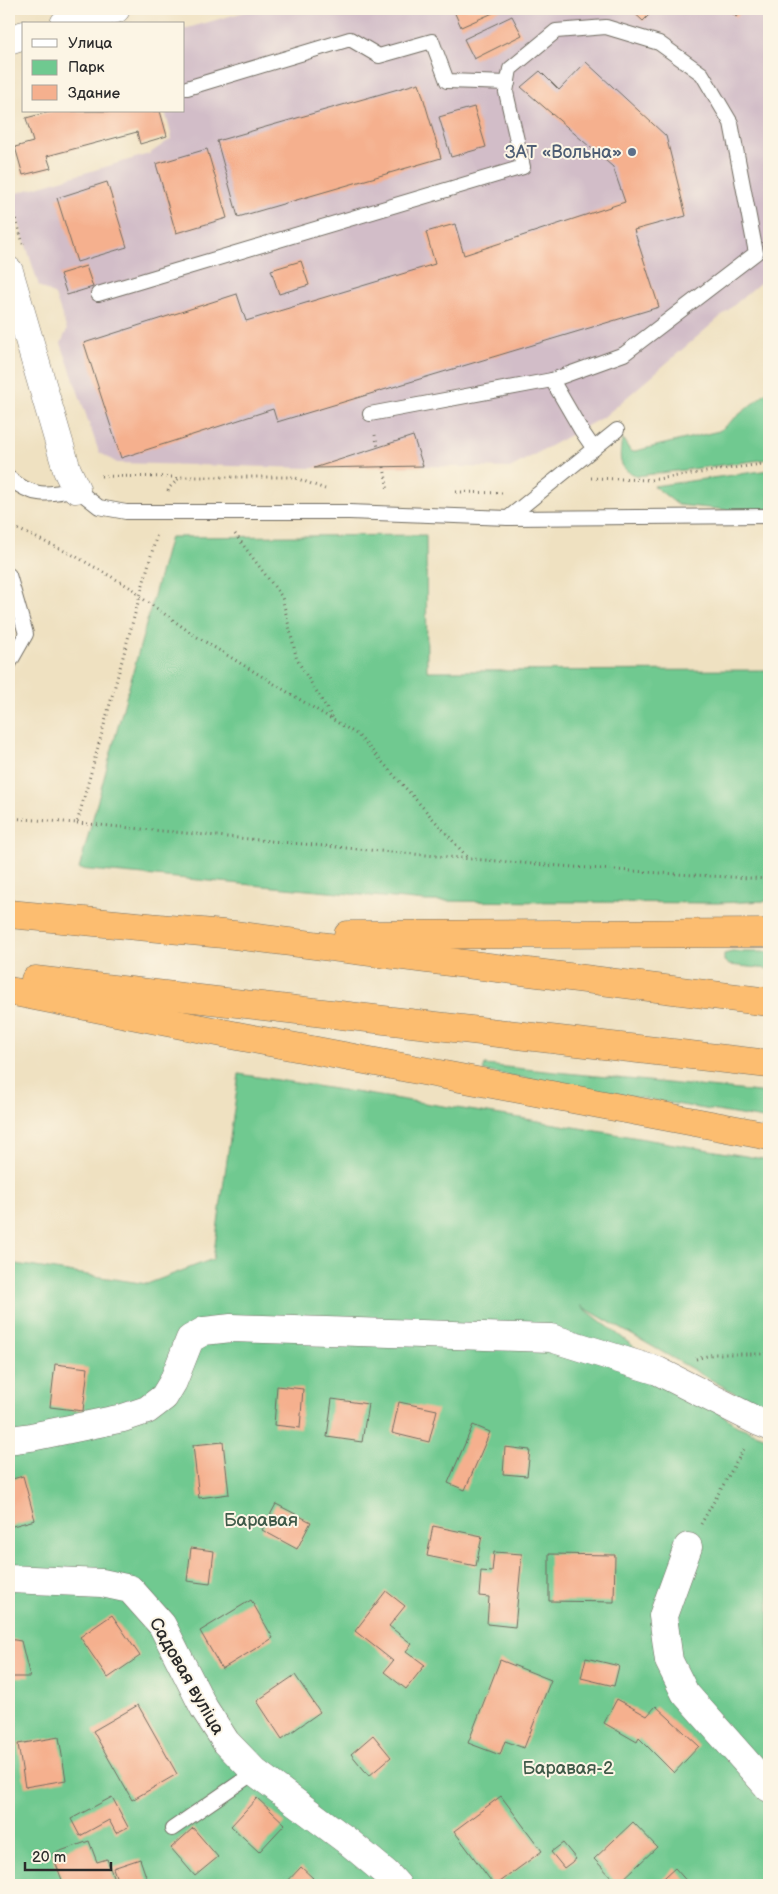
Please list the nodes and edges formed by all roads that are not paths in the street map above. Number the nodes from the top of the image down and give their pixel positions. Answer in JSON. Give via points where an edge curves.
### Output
{"nodes":[{"id":1,"x":116,"y":9,"type":"edge"},
{"id":2,"x":71,"y":22,"type":"edge"},
{"id":3,"x":22,"y":36,"type":"edge"},
{"id":4,"x":9,"y":40,"type":"edge"},
{"id":5,"x":508,"y":83,"type":"junction"},
{"id":6,"x":187,"y":88,"type":"dead end"},
{"id":7,"x":17,"y":261,"type":"edge"},
{"id":8,"x":98,"y":294,"type":"dead end"},
{"id":9,"x":552,"y":380,"type":"junction"},
{"id":10,"x":370,"y":414,"type":"dead end"},
{"id":11,"x":617,"y":430,"type":"dead end"},
{"id":12,"x":594,"y":449,"type":"junction"},
{"id":13,"x":9,"y":478,"type":"edge"},
{"id":14,"x":84,"y":482,"type":"junction"},
{"id":15,"x":769,"y":516,"type":"edge"},
{"id":16,"x":508,"y":518,"type":"junction"},
{"id":17,"x":9,"y":574,"type":"edge"},
{"id":18,"x":9,"y":664,"type":"edge"},
{"id":19,"x":9,"y":914,"type":"edge"},
{"id":20,"x":769,"y":933,"type":"edge"},
{"id":21,"x":234,"y":935,"type":"junction"},
{"id":22,"x":9,"y":977,"type":"edge"},
{"id":23,"x":9,"y":991,"type":"edge"},
{"id":24,"x":769,"y":1002,"type":"edge"},
{"id":25,"x":769,"y":1064,"type":"edge"},
{"id":26,"x":769,"y":1136,"type":"edge"},
{"id":27,"x":764,"y":1424,"type":"edge"},
{"id":28,"x":9,"y":1440,"type":"edge"},
{"id":29,"x":688,"y":1548,"type":"road end"},
{"id":30,"x":9,"y":1579,"type":"edge"},
{"id":31,"x":255,"y":1772,"type":"junction"},
{"id":32,"x":769,"y":1788,"type":"edge"},
{"id":33,"x":172,"y":1829,"type":"dead end"},
{"id":34,"x":392,"y":1880,"type":"edge"}],
"edges":[{"from":1,"to":2,"type":"street"},
{"from":3,"to":4,"type":"street"},
{"from":5,"to":6,"type":"lane","via":[[447,81],[432,41],[379,56],[350,38]]},
{"from":5,"to":8,"type":"lane","via":[[506,92],[523,167]]},
{"from":5,"to":9,"type":"lane","via":[[510,69],[556,31],[606,27],[659,43],[702,74],[730,123],[756,253],[624,354]]},
{"from":7,"to":14,"type":"street","via":[[67,470]]},
{"from":9,"to":10,"type":"lane"},
{"from":9,"to":12,"type":"lane"},
{"from":11,"to":12,"type":"lane"},
{"from":12,"to":16,"type":"lane"},
{"from":13,"to":14,"type":"lane","via":[[22,489],[50,495]]},
{"from":14,"to":16,"type":"lane","via":[[99,507],[126,512],[350,512]]},
{"from":15,"to":16,"type":"lane"},
{"from":17,"to":18,"type":"lane","via":[[26,634]]},
{"from":19,"to":21,"type":"highway"},
{"from":20,"to":21,"type":"highway"},
{"from":21,"to":24,"type":"highway"},
{"from":22,"to":25,"type":"highway"},
{"from":23,"to":26,"type":"highway"},
{"from":27,"to":28,"type":"street","via":[[658,1371],[551,1338],[232,1328],[204,1331],[190,1339],[164,1397],[147,1410],[114,1420]]},
{"from":29,"to":32,"type":"street","via":[[663,1616],[669,1662],[685,1693]]},
{"from":30,"to":31,"type":"street","name":"Садовая вуліца","via":[[102,1584],[130,1589],[162,1625],[204,1708],[226,1742]]},
{"from":31,"to":33,"type":"lane"},
{"from":31,"to":34,"type":"street","name":"Садовая вуліца","via":[[350,1843]]}]}
